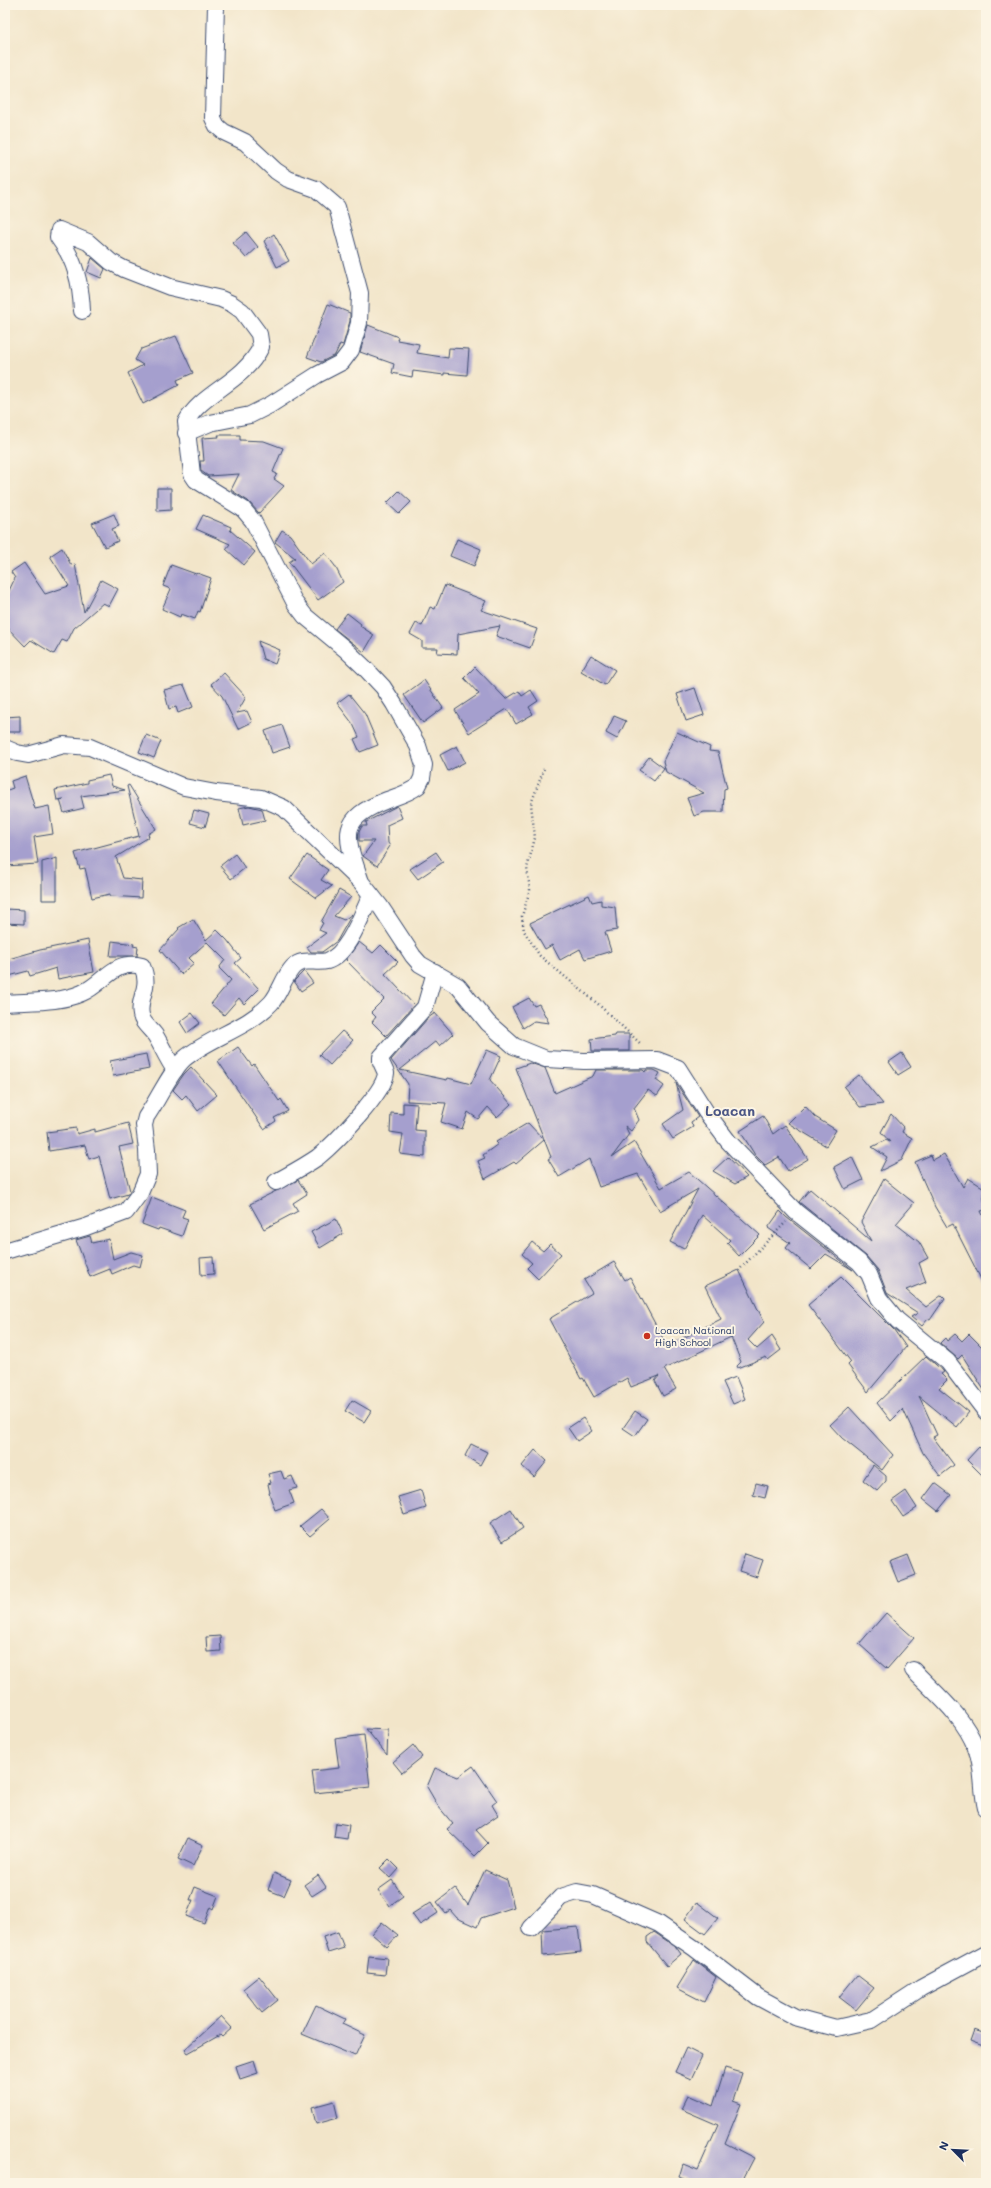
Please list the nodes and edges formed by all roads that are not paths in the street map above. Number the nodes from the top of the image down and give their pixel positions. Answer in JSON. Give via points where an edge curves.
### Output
{"nodes":[{"id":1,"x":216,"y":5,"type":"edge"},
{"id":2,"x":82,"y":311,"type":"dead end"},
{"id":3,"x":186,"y":433,"type":"junction"},
{"id":4,"x":5,"y":748,"type":"edge"},
{"id":5,"x":366,"y":889,"type":"junction"},
{"id":6,"x":435,"y":972,"type":"junction"},
{"id":7,"x":5,"y":1003,"type":"edge"},
{"id":8,"x":175,"y":1070,"type":"junction"},
{"id":9,"x":276,"y":1182,"type":"dead end"},
{"id":10,"x":5,"y":1251,"type":"edge"},
{"id":11,"x":986,"y":1412,"type":"edge"},
{"id":12,"x":913,"y":1670,"type":"dead end"},
{"id":13,"x":986,"y":1808,"type":"edge"},
{"id":14,"x":531,"y":1928,"type":"dead end"},
{"id":15,"x":986,"y":1953,"type":"edge"}],
"edges":[{"from":1,"to":3,"type":"street","via":[[214,118],[217,126],[245,142],[276,171],[288,179],[316,189],[337,207],[360,293],[359,323],[351,350],[342,362],[250,415],[210,423]]},
{"from":2,"to":3,"type":"street","via":[[75,265],[58,237],[59,230],[88,242],[111,262],[124,269],[170,287],[221,299],[242,311],[259,334],[261,347],[236,378],[196,408],[186,422]]},
{"from":3,"to":5,"type":"street","via":[[192,474],[196,480],[243,509],[253,521],[295,602],[306,616],[345,648],[383,687],[418,746],[424,765],[418,786],[412,791],[363,811],[352,822],[349,844]]},
{"from":4,"to":5,"type":"street","via":[[28,755],[64,745],[90,747],[184,787],[261,798],[284,808]]},
{"from":5,"to":6,"type":"street","via":[[413,956],[420,964]]},
{"from":5,"to":8,"type":"street","via":[[352,934],[343,950],[335,957],[319,962],[307,960],[293,966],[270,1004],[241,1025],[184,1059]]},
{"from":6,"to":9,"type":"street","via":[[425,1007],[381,1057],[386,1073],[380,1091],[334,1142],[318,1156]]},
{"from":6,"to":11,"type":"street","via":[[458,986],[500,1035],[514,1046],[535,1056],[584,1062],[657,1060],[678,1068],[728,1141],[796,1212],[859,1262],[869,1274],[879,1298],[897,1320],[948,1362]]},
{"from":7,"to":8,"type":"street","via":[[72,997],[91,988],[117,967],[142,966],[146,974],[146,992],[140,1007],[141,1016]]},
{"from":8,"to":10,"type":"street","via":[[146,1117],[144,1125],[148,1174],[140,1193],[126,1212],[86,1228]]},
{"from":12,"to":13,"type":"street","via":[[962,1721],[976,1748],[981,1765]]},
{"from":14,"to":15,"type":"street","via":[[561,1897],[577,1892],[593,1895],[659,1924],[764,2000],[795,2017],[836,2028],[872,2020],[921,1988]]}]}
